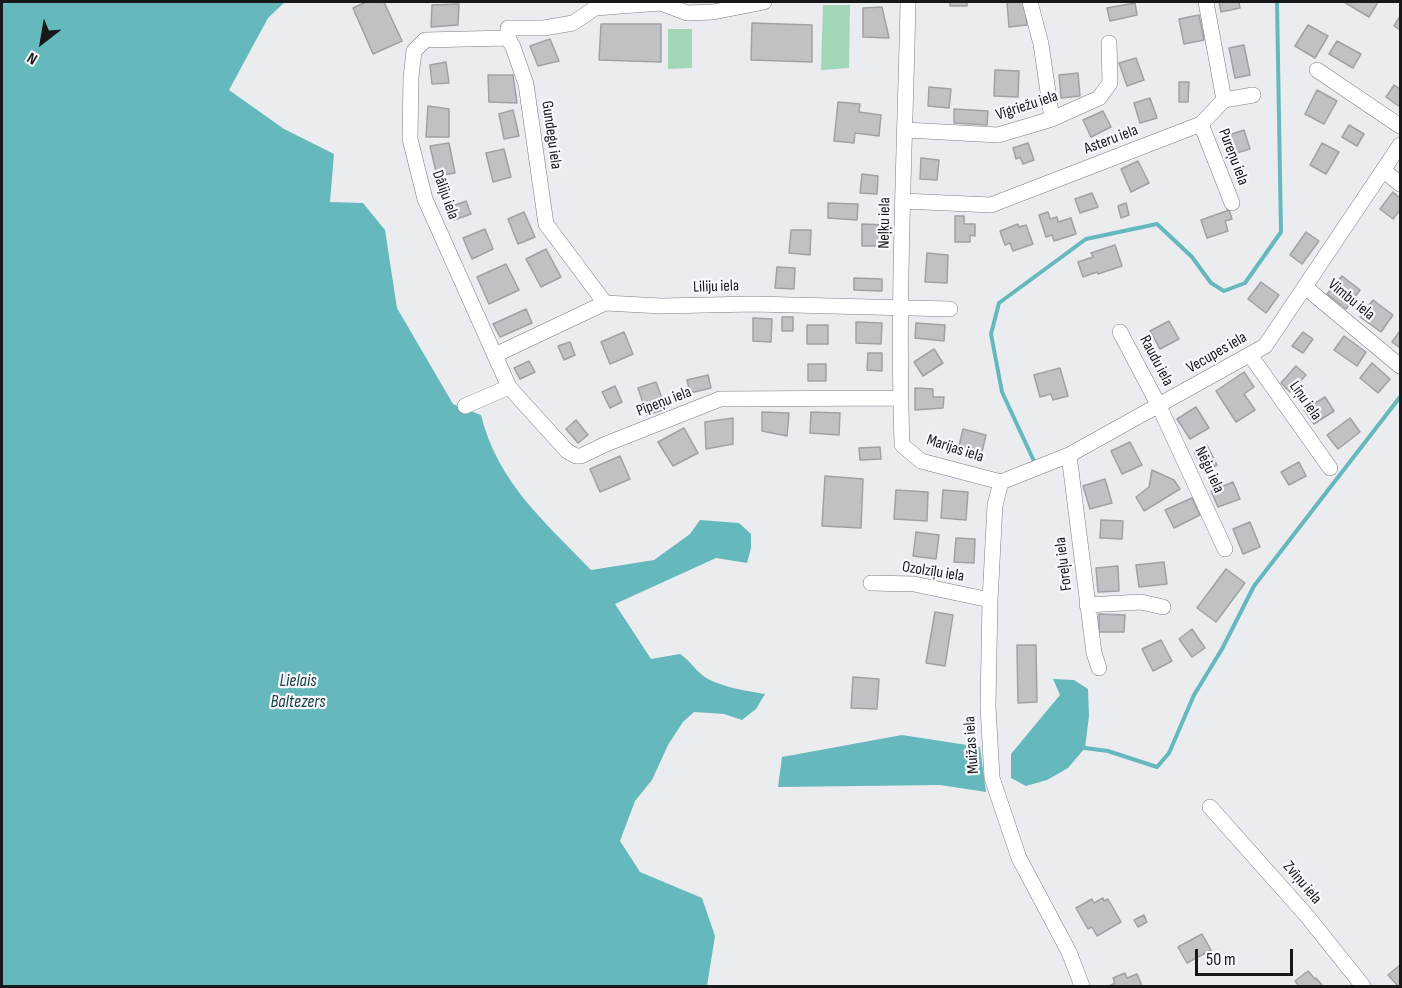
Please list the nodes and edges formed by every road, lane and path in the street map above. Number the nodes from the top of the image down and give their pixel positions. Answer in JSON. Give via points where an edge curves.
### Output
{"nodes":[{"id":1,"x":764,"y":2,"type":"edge"},
{"id":2,"x":908,"y":2,"type":"edge"},
{"id":3,"x":1029,"y":2,"type":"edge"},
{"id":4,"x":1206,"y":2,"type":"edge"},
{"id":5,"x":507,"y":38,"type":"junction"},
{"id":6,"x":1109,"y":43,"type":"dead end"},
{"id":7,"x":1317,"y":70,"type":"dead end"},
{"id":8,"x":1253,"y":95,"type":"dead end"},
{"id":9,"x":1224,"y":100,"type":"junction"},
{"id":10,"x":1052,"y":119,"type":"junction"},
{"id":11,"x":1201,"y":124,"type":"junction"},
{"id":12,"x":1401,"y":126,"type":"edge"},
{"id":13,"x":906,"y":130,"type":"junction"},
{"id":14,"x":1401,"y":145,"type":"edge"},
{"id":15,"x":1383,"y":170,"type":"junction"},
{"id":16,"x":1401,"y":184,"type":"edge"},
{"id":17,"x":903,"y":201,"type":"junction"},
{"id":18,"x":1232,"y":203,"type":"dead end"},
{"id":19,"x":1305,"y":286,"type":"junction"},
{"id":20,"x":605,"y":303,"type":"junction"},
{"id":21,"x":902,"y":307,"type":"junction"},
{"id":22,"x":950,"y":309,"type":"dead end"},
{"id":23,"x":1120,"y":332,"type":"dead end"},
{"id":24,"x":495,"y":355,"type":"junction"},
{"id":25,"x":1250,"y":355,"type":"junction"},
{"id":26,"x":1401,"y":366,"type":"edge"},
{"id":27,"x":509,"y":387,"type":"junction"},
{"id":28,"x":900,"y":398,"type":"junction"},
{"id":29,"x":465,"y":406,"type":"dead end"},
{"id":30,"x":1159,"y":406,"type":"junction"},
{"id":31,"x":902,"y":445,"type":"joint"},
{"id":32,"x":1069,"y":455,"type":"junction"},
{"id":33,"x":1330,"y":468,"type":"dead end"},
{"id":34,"x":1000,"y":482,"type":"junction"},
{"id":35,"x":1225,"y":549,"type":"dead end"},
{"id":36,"x":871,"y":583,"type":"dead end"},
{"id":37,"x":990,"y":600,"type":"junction"},
{"id":38,"x":1087,"y":605,"type":"junction"},
{"id":39,"x":1163,"y":607,"type":"dead end"},
{"id":40,"x":1099,"y":668,"type":"dead end"},
{"id":41,"x":1210,"y":807,"type":"dead end"},
{"id":42,"x":1082,"y":987,"type":"edge"},
{"id":43,"x":1363,"y":987,"type":"edge"}],
"edges":[{"from":1,"to":5,"type":"street","via":[[687,13],[661,3],[595,8],[573,22],[544,28],[508,28]]},
{"from":2,"to":13,"type":"street","name":"Neļķu iela"},
{"from":3,"to":10,"type":"street","via":[[1041,44]]},
{"from":4,"to":9,"type":"street"},
{"from":5,"to":20,"type":"street","name":"Gundegu iela","via":[[526,84],[546,224]]},
{"from":5,"to":24,"type":"street","name":"Dāliju iela","via":[[425,40],[414,51],[411,77],[410,139],[425,199]]},
{"from":6,"to":10,"type":"street","name":"Vīgriežu iela","via":[[1110,83],[1099,98]]},
{"from":7,"to":12,"type":"street"},
{"from":8,"to":9,"type":"street"},
{"from":9,"to":11,"type":"street","name":"Asteru iela"},
{"from":10,"to":13,"type":"street","name":"Vīgriežu iela","via":[[998,135]]},
{"from":11,"to":17,"type":"street","name":"Asteru iela","via":[[991,205]]},
{"from":11,"to":18,"type":"street","name":"Pureņu iela"},
{"from":13,"to":17,"type":"street","name":"Neļķu iela"},
{"from":14,"to":15,"type":"street","name":"Vecupes iela"},
{"from":15,"to":16,"type":"street"},
{"from":15,"to":19,"type":"street","name":"Vecupes iela"},
{"from":17,"to":21,"type":"street","name":"Neļķu iela"},
{"from":19,"to":25,"type":"street","name":"Vecupes iela","via":[[1265,346]]},
{"from":19,"to":26,"type":"street","name":"Vimbu iela"},
{"from":20,"to":21,"type":"street","name":"Liliju iela"},
{"from":20,"to":24,"type":"street","name":"Liliju iela"},
{"from":21,"to":22,"type":"street","name":"Liliju iela"},
{"from":21,"to":28,"type":"street","name":"Neļķu iela"},
{"from":23,"to":30,"type":"street","name":"Raudu iela"},
{"from":24,"to":27,"type":"street","name":"Pīpeņu iela"},
{"from":25,"to":30,"type":"street","name":"Vecupes iela"},
{"from":25,"to":33,"type":"street","name":"Līņu iela"},
{"from":27,"to":28,"type":"street","name":"Pīpeņu iela","via":[[576,456],[720,399]]},
{"from":27,"to":29,"type":"street"},
{"from":28,"to":31,"type":"street","name":"Neļķu iela"},
{"from":30,"to":32,"type":"street","name":"Vecupes iela"},
{"from":30,"to":35,"type":"street","name":"Nēģu iela"},
{"from":31,"to":34,"type":"street","name":"Marijas iela","via":[[921,461]]},
{"from":32,"to":34,"type":"street","name":"Vecupes iela"},
{"from":32,"to":38,"type":"street","name":"Foreļu iela"},
{"from":34,"to":37,"type":"street","name":"Muižas iela","via":[[995,505]]},
{"from":36,"to":37,"type":"street","name":"Ozolzīļu iela","via":[[914,584]]},
{"from":37,"to":42,"type":"street","name":"Muižas iela","via":[[988,706],[992,778],[1019,858],[1069,952]]},
{"from":38,"to":39,"type":"street","via":[[1131,602]]},
{"from":38,"to":40,"type":"street","name":"Foreļu iela"},
{"from":41,"to":43,"type":"street","name":"Zvīņu iela","via":[[1307,916]]}]}
